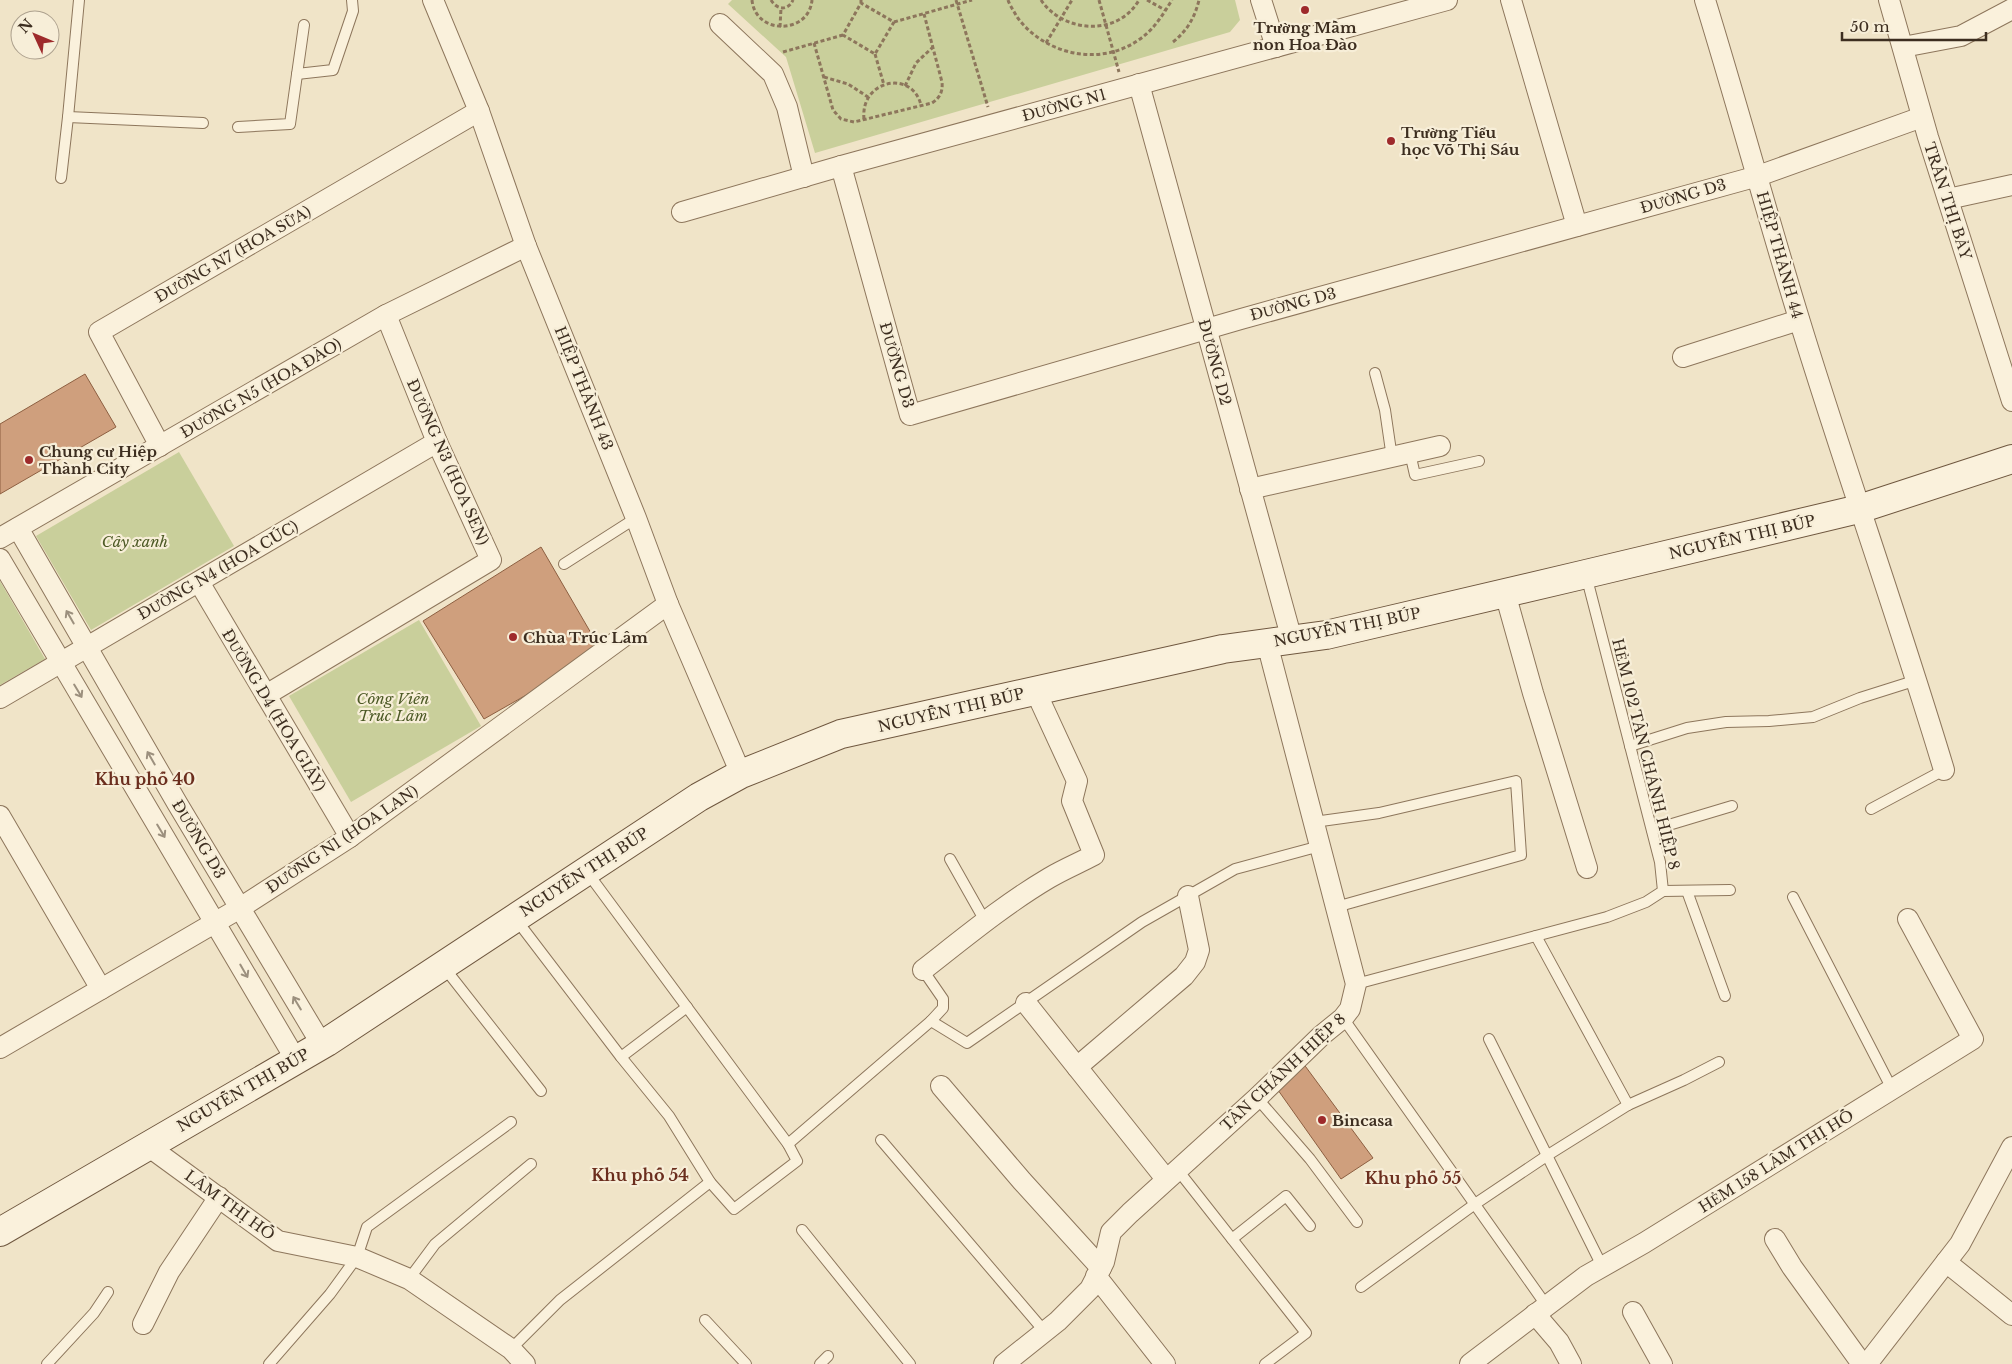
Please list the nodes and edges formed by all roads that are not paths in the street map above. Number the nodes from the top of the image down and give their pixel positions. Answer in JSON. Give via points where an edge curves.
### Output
{"nodes":[{"id":1,"x":79,"y":0,"type":"edge"},
{"id":2,"x":352,"y":0,"type":"edge"},
{"id":3,"x":433,"y":0,"type":"edge"},
{"id":4,"x":1261,"y":0,"type":"edge"},
{"id":5,"x":1447,"y":0,"type":"edge"},
{"id":6,"x":1511,"y":0,"type":"edge"},
{"id":7,"x":1705,"y":0,"type":"edge"},
{"id":8,"x":1889,"y":0,"type":"edge"},
{"id":9,"x":2012,"y":9,"type":"edge"},
{"id":10,"x":720,"y":24,"type":"dead end"},
{"id":11,"x":304,"y":25,"type":"dead end"},
{"id":12,"x":1276,"y":47,"type":"junction"},
{"id":13,"x":1903,"y":47,"type":"junction"},
{"id":14,"x":297,"y":74,"type":"junction"},
{"id":15,"x":1132,"y":86,"type":"junction"},
{"id":16,"x":478,"y":111,"type":"junction"},
{"id":17,"x":68,"y":117,"type":"junction"},
{"id":18,"x":1922,"y":117,"type":"junction"},
{"id":19,"x":203,"y":123,"type":"dead end"},
{"id":20,"x":238,"y":127,"type":"dead end"},
{"id":21,"x":841,"y":166,"type":"junction"},
{"id":22,"x":1758,"y":176,"type":"junction"},
{"id":23,"x":804,"y":177,"type":"junction"},
{"id":24,"x":61,"y":178,"type":"dead end"},
{"id":25,"x":2012,"y":185,"type":"edge"},
{"id":26,"x":1948,"y":199,"type":"junction"},
{"id":27,"x":682,"y":212,"type":"dead end"},
{"id":28,"x":1577,"y":226,"type":"junction"},
{"id":29,"x":526,"y":246,"type":"junction"},
{"id":30,"x":386,"y":315,"type":"junction"},
{"id":31,"x":1799,"y":320,"type":"junction"},
{"id":32,"x":1206,"y":329,"type":"junction"},
{"id":33,"x":1683,"y":357,"type":"dead end"},
{"id":34,"x":1375,"y":373,"type":"dead end"},
{"id":35,"x":2012,"y":401,"type":"edge"},
{"id":36,"x":437,"y":442,"type":"junction"},
{"id":37,"x":160,"y":446,"type":"junction"},
{"id":38,"x":1440,"y":446,"type":"dead end"},
{"id":39,"x":1401,"y":456,"type":"junction"},
{"id":40,"x":2012,"y":459,"type":"edge"},
{"id":41,"x":1479,"y":461,"type":"dead end"},
{"id":42,"x":1250,"y":489,"type":"junction"},
{"id":43,"x":1859,"y":509,"type":"junction"},
{"id":44,"x":636,"y":518,"type":"junction"},
{"id":45,"x":18,"y":528,"type":"junction"},
{"id":46,"x":0,"y":538,"type":"edge"},
{"id":47,"x":0,"y":559,"type":"edge"},
{"id":48,"x":564,"y":564,"type":"dead end"},
{"id":49,"x":1586,"y":574,"type":"junction"},
{"id":50,"x":199,"y":582,"type":"junction"},
{"id":51,"x":1505,"y":593,"type":"junction"},
{"id":52,"x":668,"y":604,"type":"junction"},
{"id":53,"x":1279,"y":642,"type":"junction"},
{"id":54,"x":87,"y":647,"type":"junction"},
{"id":55,"x":61,"y":662,"type":"junction"},
{"id":56,"x":1917,"y":680,"type":"junction"},
{"id":57,"x":1035,"y":690,"type":"junction"},
{"id":58,"x":266,"y":695,"type":"junction"},
{"id":59,"x":0,"y":698,"type":"edge"},
{"id":60,"x":1630,"y":746,"type":"junction"},
{"id":61,"x":1944,"y":770,"type":"joint"},
{"id":62,"x":741,"y":774,"type":"junction"},
{"id":63,"x":1732,"y":806,"type":"dead end"},
{"id":64,"x":1871,"y":809,"type":"dead end"},
{"id":65,"x":0,"y":816,"type":"edge"},
{"id":66,"x":1314,"y":822,"type":"junction"},
{"id":67,"x":1652,"y":830,"type":"junction"},
{"id":68,"x":350,"y":837,"type":"junction"},
{"id":69,"x":7,"y":843,"type":"edge"},
{"id":70,"x":1320,"y":846,"type":"junction"},
{"id":71,"x":950,"y":859,"type":"dead end"},
{"id":72,"x":1587,"y":868,"type":"dead end"},
{"id":73,"x":586,"y":872,"type":"junction"},
{"id":74,"x":1730,"y":890,"type":"dead end"},
{"id":75,"x":1663,"y":891,"type":"junction"},
{"id":76,"x":1687,"y":891,"type":"junction"},
{"id":77,"x":1188,"y":896,"type":"junction"},
{"id":78,"x":1793,"y":897,"type":"dead end"},
{"id":79,"x":1336,"y":907,"type":"junction"},
{"id":80,"x":240,"y":908,"type":"junction"},
{"id":81,"x":515,"y":918,"type":"junction"},
{"id":82,"x":1908,"y":919,"type":"dead end"},
{"id":83,"x":985,"y":921,"type":"junction"},
{"id":84,"x":216,"y":922,"type":"junction"},
{"id":85,"x":1536,"y":936,"type":"junction"},
{"id":86,"x":443,"y":966,"type":"junction"},
{"id":87,"x":923,"y":970,"type":"joint"},
{"id":88,"x":1356,"y":984,"type":"junction"},
{"id":89,"x":101,"y":989,"type":"junction"},
{"id":90,"x":1725,"y":996,"type":"dead end"},
{"id":91,"x":1026,"y":1003,"type":"junction"},
{"id":92,"x":687,"y":1007,"type":"junction"},
{"id":93,"x":1343,"y":1018,"type":"junction"},
{"id":94,"x":931,"y":1021,"type":"junction"},
{"id":95,"x":1489,"y":1039,"type":"dead end"},
{"id":96,"x":322,"y":1044,"type":"junction"},
{"id":97,"x":0,"y":1048,"type":"edge"},
{"id":98,"x":621,"y":1057,"type":"junction"},
{"id":99,"x":296,"y":1060,"type":"junction"},
{"id":100,"x":1718,"y":1062,"type":"dead end"},
{"id":101,"x":1077,"y":1067,"type":"junction"},
{"id":102,"x":941,"y":1086,"type":"dead end"},
{"id":103,"x":1892,"y":1089,"type":"junction"},
{"id":104,"x":541,"y":1092,"type":"dead end"},
{"id":105,"x":1257,"y":1098,"type":"junction"},
{"id":106,"x":1628,"y":1105,"type":"junction"},
{"id":107,"x":511,"y":1122,"type":"dead end"},
{"id":108,"x":881,"y":1140,"type":"dead end"},
{"id":109,"x":788,"y":1144,"type":"junction"},
{"id":110,"x":148,"y":1146,"type":"junction"},
{"id":111,"x":2012,"y":1147,"type":"edge"},
{"id":112,"x":1548,"y":1155,"type":"junction"},
{"id":113,"x":531,"y":1164,"type":"dead end"},
{"id":114,"x":1172,"y":1174,"type":"junction"},
{"id":115,"x":710,"y":1182,"type":"junction"},
{"id":116,"x":219,"y":1197,"type":"junction"},
{"id":117,"x":1475,"y":1204,"type":"junction"},
{"id":118,"x":1357,"y":1222,"type":"dead end"},
{"id":119,"x":1310,"y":1226,"type":"dead end"},
{"id":120,"x":802,"y":1230,"type":"dead end"},
{"id":121,"x":0,"y":1232,"type":"edge"},
{"id":122,"x":1232,"y":1239,"type":"junction"},
{"id":123,"x":1775,"y":1239,"type":"dead end"},
{"id":124,"x":357,"y":1257,"type":"junction"},
{"id":125,"x":1946,"y":1262,"type":"junction"},
{"id":126,"x":1602,"y":1266,"type":"junction"},
{"id":127,"x":1098,"y":1272,"type":"junction"},
{"id":128,"x":409,"y":1279,"type":"junction"},
{"id":129,"x":1361,"y":1287,"type":"dead end"},
{"id":130,"x":108,"y":1292,"type":"dead end"},
{"id":131,"x":1540,"y":1310,"type":"junction"},
{"id":132,"x":1633,"y":1312,"type":"dead end"},
{"id":133,"x":2012,"y":1315,"type":"edge"},
{"id":134,"x":705,"y":1320,"type":"dead end"},
{"id":135,"x":143,"y":1324,"type":"dead end"},
{"id":136,"x":1045,"y":1332,"type":"junction"},
{"id":137,"x":511,"y":1349,"type":"junction"},
{"id":138,"x":828,"y":1356,"type":"dead end"},
{"id":139,"x":1008,"y":1363,"type":"edge"},
{"id":140,"x":47,"y":1364,"type":"edge"},
{"id":141,"x":269,"y":1364,"type":"edge"},
{"id":142,"x":525,"y":1364,"type":"edge"},
{"id":143,"x":746,"y":1364,"type":"edge"},
{"id":144,"x":820,"y":1364,"type":"edge"},
{"id":145,"x":910,"y":1364,"type":"edge"},
{"id":146,"x":1165,"y":1364,"type":"edge"},
{"id":147,"x":1265,"y":1364,"type":"edge"},
{"id":148,"x":1470,"y":1364,"type":"edge"},
{"id":149,"x":1571,"y":1364,"type":"edge"},
{"id":150,"x":1662,"y":1364,"type":"edge"},
{"id":151,"x":1862,"y":1364,"type":"edge"},
{"id":152,"x":1867,"y":1364,"type":"edge"}],
"edges":[{"from":1,"to":17,"type":"lane"},
{"from":2,"to":14,"type":"lane","via":[[353,11],[333,70]]},
{"from":3,"to":16,"type":"street","name":"HIỆP THÀNH 43"},
{"from":4,"to":12,"type":"street"},
{"from":5,"to":12,"type":"street","name":"ĐƯỜNG N1"},
{"from":6,"to":28,"type":"street"},
{"from":7,"to":22,"type":"street","name":"HIỆP THÀNH 44"},
{"from":8,"to":13,"type":"street","name":"TRẦN THỊ BẢY"},
{"from":9,"to":13,"type":"street","via":[[1961,36]]},
{"from":10,"to":23,"type":"street","via":[[773,74],[787,107]]},
{"from":11,"to":14,"type":"lane"},
{"from":12,"to":15,"type":"street","name":"ĐƯỜNG N1"},
{"from":13,"to":18,"type":"street","name":"TRẦN THỊ BẢY"},
{"from":14,"to":20,"type":"lane","via":[[290,124]]},
{"from":15,"to":21,"type":"street","name":"ĐƯỜNG N1"},
{"from":15,"to":32,"type":"street","name":"ĐƯỜNG D2"},
{"from":16,"to":29,"type":"street","name":"HIỆP THÀNH 43"},
{"from":16,"to":37,"type":"street","name":"ĐƯỜNG N7 (HOA SỮA)","via":[[100,332]]},
{"from":17,"to":19,"type":"lane"},
{"from":17,"to":24,"type":"lane"},
{"from":18,"to":22,"type":"street","name":"ĐƯỜNG D3"},
{"from":18,"to":26,"type":"street","name":"TRẦN THỊ BẢY"},
{"from":21,"to":23,"type":"street","name":"ĐƯỜNG N1"},
{"from":21,"to":32,"type":"street","name":"ĐƯỜNG D3","via":[[910,415]]},
{"from":22,"to":28,"type":"street","name":"ĐƯỜNG D3"},
{"from":22,"to":31,"type":"street","name":"HIỆP THÀNH 44"},
{"from":23,"to":27,"type":"street","name":"ĐƯỜNG N1"},
{"from":25,"to":26,"type":"street"},
{"from":26,"to":35,"type":"street","name":"TRẦN THỊ BẢY"},
{"from":28,"to":32,"type":"street","name":"ĐƯỜNG D3"},
{"from":29,"to":30,"type":"street","name":"ĐƯỜNG N5 (HOA ĐÀO)"},
{"from":29,"to":44,"type":"street","name":"HIỆP THÀNH 43"},
{"from":30,"to":36,"type":"street","name":"ĐƯỜNG N3 (HOA SEN)"},
{"from":30,"to":37,"type":"street","name":"ĐƯỜNG N5 (HOA ĐÀO)"},
{"from":31,"to":33,"type":"street"},
{"from":31,"to":43,"type":"street","name":"HIỆP THÀNH 44"},
{"from":32,"to":42,"type":"street","name":"ĐƯỜNG D2"},
{"from":34,"to":39,"type":"lane"},
{"from":36,"to":50,"type":"street","name":"ĐƯỜNG N4 (HOA CÚC)"},
{"from":36,"to":58,"type":"street","name":"ĐƯỜNG N3 (HOA SEN)","via":[[491,560]]},
{"from":37,"to":45,"type":"street","name":"ĐƯỜNG N5 (HOA ĐÀO)"},
{"from":38,"to":39,"type":"street"},
{"from":39,"to":41,"type":"lane","via":[[1415,475]]},
{"from":39,"to":42,"type":"street"},
{"from":40,"to":43,"type":"street","name":"NGUYỄN THỊ BÚP"},
{"from":42,"to":53,"type":"street","name":"ĐƯỜNG D2"},
{"from":43,"to":49,"type":"street","name":"NGUYỄN THỊ BÚP"},
{"from":43,"to":56,"type":"street","name":"HIỆP THÀNH 44"},
{"from":44,"to":48,"type":"lane"},
{"from":44,"to":52,"type":"street","name":"HIỆP THÀNH 43"},
{"from":45,"to":46,"type":"street","name":"ĐƯỜNG N5 (HOA ĐÀO)"},
{"from":54,"to":45,"type":"street","name":"ĐƯỜNG D3","one_way":true},
{"from":47,"to":55,"type":"street","name":"ĐƯỜNG D3"},
{"from":49,"to":51,"type":"street","name":"NGUYỄN THỊ BÚP"},
{"from":49,"to":60,"type":"lane","name":"HẺM 102 TÂN CHÁNH HIỆP 8"},
{"from":50,"to":54,"type":"street","name":"ĐƯỜNG N4 (HOA CÚC)"},
{"from":50,"to":58,"type":"street","name":"ĐƯỜNG D4 (HOA GIẤY)"},
{"from":51,"to":53,"type":"street","name":"NGUYỄN THỊ BÚP","via":[[1326,635]]},
{"from":51,"to":72,"type":"street"},
{"from":52,"to":62,"type":"street","name":"HIỆP THÀNH 43"},
{"from":52,"to":68,"type":"street","name":"ĐƯỜNG N1 (HOA LAN)"},
{"from":53,"to":57,"type":"street","name":"NGUYỄN THỊ BÚP","via":[[1223,649]]},
{"from":53,"to":66,"type":"street","name":"TÂN CHÁNH HIỆP 8"},
{"from":54,"to":55,"type":"street","name":"ĐƯỜNG N4 (HOA CÚC)"},
{"from":80,"to":54,"type":"street","name":"ĐƯỜNG D3","one_way":true},
{"from":55,"to":59,"type":"street","name":"ĐƯỜNG N4 (HOA CÚC)"},
{"from":55,"to":84,"type":"street","name":"ĐƯỜNG D3","one_way":true},
{"from":56,"to":60,"type":"lane","via":[[1813,717],[1726,722],[1687,728]]},
{"from":56,"to":61,"type":"street","name":"HIỆP THÀNH 44"},
{"from":57,"to":62,"type":"street","name":"NGUYỄN THỊ BÚP","via":[[841,734]]},
{"from":57,"to":83,"type":"street","via":[[1077,781],[1072,801],[1094,856],[1051,877]]},
{"from":58,"to":68,"type":"street","name":"ĐƯỜNG D4 (HOA GIẤY)"},
{"from":60,"to":67,"type":"lane","name":"HẺM 102 TÂN CHÁNH HIỆP 8"},
{"from":61,"to":64,"type":"lane"},
{"from":62,"to":73,"type":"street","name":"NGUYỄN THỊ BÚP","via":[[699,797]]},
{"from":63,"to":67,"type":"lane"},
{"from":65,"to":69,"type":"street"},
{"from":66,"to":70,"type":"street","name":"TÂN CHÁNH HIỆP 8"},
{"from":66,"to":79,"type":"lane","via":[[1379,813],[1516,782],[1521,855]]},
{"from":67,"to":75,"type":"lane","name":"HẺM 102 TÂN CHÁNH HIỆP 8"},
{"from":68,"to":80,"type":"street","name":"ĐƯỜNG N1 (HOA LAN)"},
{"from":69,"to":89,"type":"street"},
{"from":70,"to":77,"type":"lane","via":[[1234,869]]},
{"from":70,"to":79,"type":"street","name":"TÂN CHÁNH HIỆP 8"},
{"from":71,"to":83,"type":"lane"},
{"from":73,"to":81,"type":"street","name":"NGUYỄN THỊ BÚP"},
{"from":73,"to":92,"type":"lane"},
{"from":74,"to":76,"type":"lane"},
{"from":75,"to":76,"type":"lane"},
{"from":75,"to":85,"type":"lane","name":"HẺM 102 TÂN CHÁNH HIỆP 8","via":[[1646,902],[1607,917]]},
{"from":76,"to":90,"type":"lane"},
{"from":77,"to":91,"type":"lane","via":[[1142,922]]},
{"from":77,"to":101,"type":"street","via":[[1199,950],[1195,962],[1184,976]]},
{"from":78,"to":103,"type":"lane"},
{"from":79,"to":88,"type":"street","name":"TÂN CHÁNH HIỆP 8"},
{"from":80,"to":84,"type":"street","name":"ĐƯỜNG N1 (HOA LAN)"},
{"from":96,"to":80,"type":"street","name":"ĐƯỜNG D3","one_way":true},
{"from":81,"to":86,"type":"street","name":"NGUYỄN THỊ BÚP"},
{"from":81,"to":98,"type":"lane"},
{"from":82,"to":103,"type":"street","name":"HẺM 158 LÂM THỊ HỐ","via":[[1973,1039]]},
{"from":83,"to":87,"type":"street"},
{"from":84,"to":89,"type":"street","name":"ĐƯỜNG N1 (HOA LAN)"},
{"from":84,"to":99,"type":"street","name":"ĐƯỜNG D3","one_way":true},
{"from":85,"to":88,"type":"lane","name":"HẺM 102 TÂN CHÁNH HIỆP 8"},
{"from":85,"to":106,"type":"lane"},
{"from":86,"to":96,"type":"street","name":"NGUYỄN THỊ BÚP"},
{"from":86,"to":104,"type":"lane"},
{"from":87,"to":94,"type":"lane","via":[[943,999],[943,1008]]},
{"from":88,"to":93,"type":"street","name":"TÂN CHÁNH HIỆP 8","via":[[1350,1009]]},
{"from":89,"to":97,"type":"street","name":"ĐƯỜNG N1 (HOA LAN)"},
{"from":91,"to":94,"type":"lane","via":[[967,1043]]},
{"from":91,"to":101,"type":"street"},
{"from":92,"to":98,"type":"lane"},
{"from":92,"to":109,"type":"lane"},
{"from":93,"to":105,"type":"street","name":"TÂN CHÁNH HIỆP 8"},
{"from":93,"to":117,"type":"lane"},
{"from":94,"to":109,"type":"lane"},
{"from":95,"to":112,"type":"lane"},
{"from":96,"to":99,"type":"street","name":"NGUYỄN THỊ BÚP"},
{"from":98,"to":115,"type":"lane","via":[[669,1116]]},
{"from":99,"to":110,"type":"street","name":"NGUYỄN THỊ BÚP"},
{"from":100,"to":106,"type":"lane"},
{"from":101,"to":114,"type":"street"},
{"from":102,"to":127,"type":"street"},
{"from":103,"to":126,"type":"street","name":"HẺM 158 LÂM THỊ HỐ","via":[[1653,1238]]},
{"from":105,"to":114,"type":"street","name":"TÂN CHÁNH HIỆP 8"},
{"from":105,"to":118,"type":"lane","via":[[1310,1159]]},
{"from":106,"to":112,"type":"lane"},
{"from":107,"to":124,"type":"lane","via":[[367,1227]]},
{"from":108,"to":136,"type":"lane"},
{"from":109,"to":115,"type":"lane","via":[[797,1161],[734,1209]]},
{"from":110,"to":116,"type":"street","name":"LÂM THỊ HỐ"},
{"from":110,"to":121,"type":"street","name":"NGUYỄN THỊ BÚP"},
{"from":111,"to":125,"type":"street","via":[[1960,1244]]},
{"from":112,"to":117,"type":"lane"},
{"from":112,"to":126,"type":"lane"},
{"from":113,"to":128,"type":"lane","via":[[435,1244]]},
{"from":114,"to":122,"type":"lane"},
{"from":114,"to":127,"type":"street","name":"TÂN CHÁNH HIỆP 8","via":[[1111,1232]]},
{"from":115,"to":137,"type":"lane","via":[[560,1300]]},
{"from":116,"to":124,"type":"street","name":"LÂM THỊ HỐ","via":[[278,1241]]},
{"from":116,"to":135,"type":"street","via":[[170,1272]]},
{"from":117,"to":129,"type":"lane"},
{"from":117,"to":131,"type":"lane"},
{"from":119,"to":122,"type":"lane","via":[[1286,1196]]},
{"from":120,"to":145,"type":"lane"},
{"from":122,"to":147,"type":"lane","via":[[1306,1333]]},
{"from":123,"to":151,"type":"street"},
{"from":124,"to":128,"type":"street","name":"LÂM THỊ HỐ"},
{"from":124,"to":141,"type":"lane","via":[[330,1294]]},
{"from":125,"to":133,"type":"street"},
{"from":125,"to":152,"type":"street"},
{"from":126,"to":131,"type":"street","name":"HẺM 158 LÂM THỊ HỐ"},
{"from":127,"to":136,"type":"street","name":"TÂN CHÁNH HIỆP 8","via":[[1090,1289]]},
{"from":127,"to":146,"type":"street"},
{"from":128,"to":137,"type":"street","name":"LÂM THỊ HỐ"},
{"from":130,"to":140,"type":"lane","via":[[94,1313]]},
{"from":131,"to":148,"type":"street","name":"HẺM 158 LÂM THỊ HỐ"},
{"from":131,"to":149,"type":"street"},
{"from":132,"to":150,"type":"street"},
{"from":134,"to":143,"type":"lane"},
{"from":136,"to":139,"type":"street","name":"TÂN CHÁNH HIỆP 8"},
{"from":137,"to":142,"type":"street","name":"LÂM THỊ HỐ"},
{"from":138,"to":144,"type":"lane"}]}
